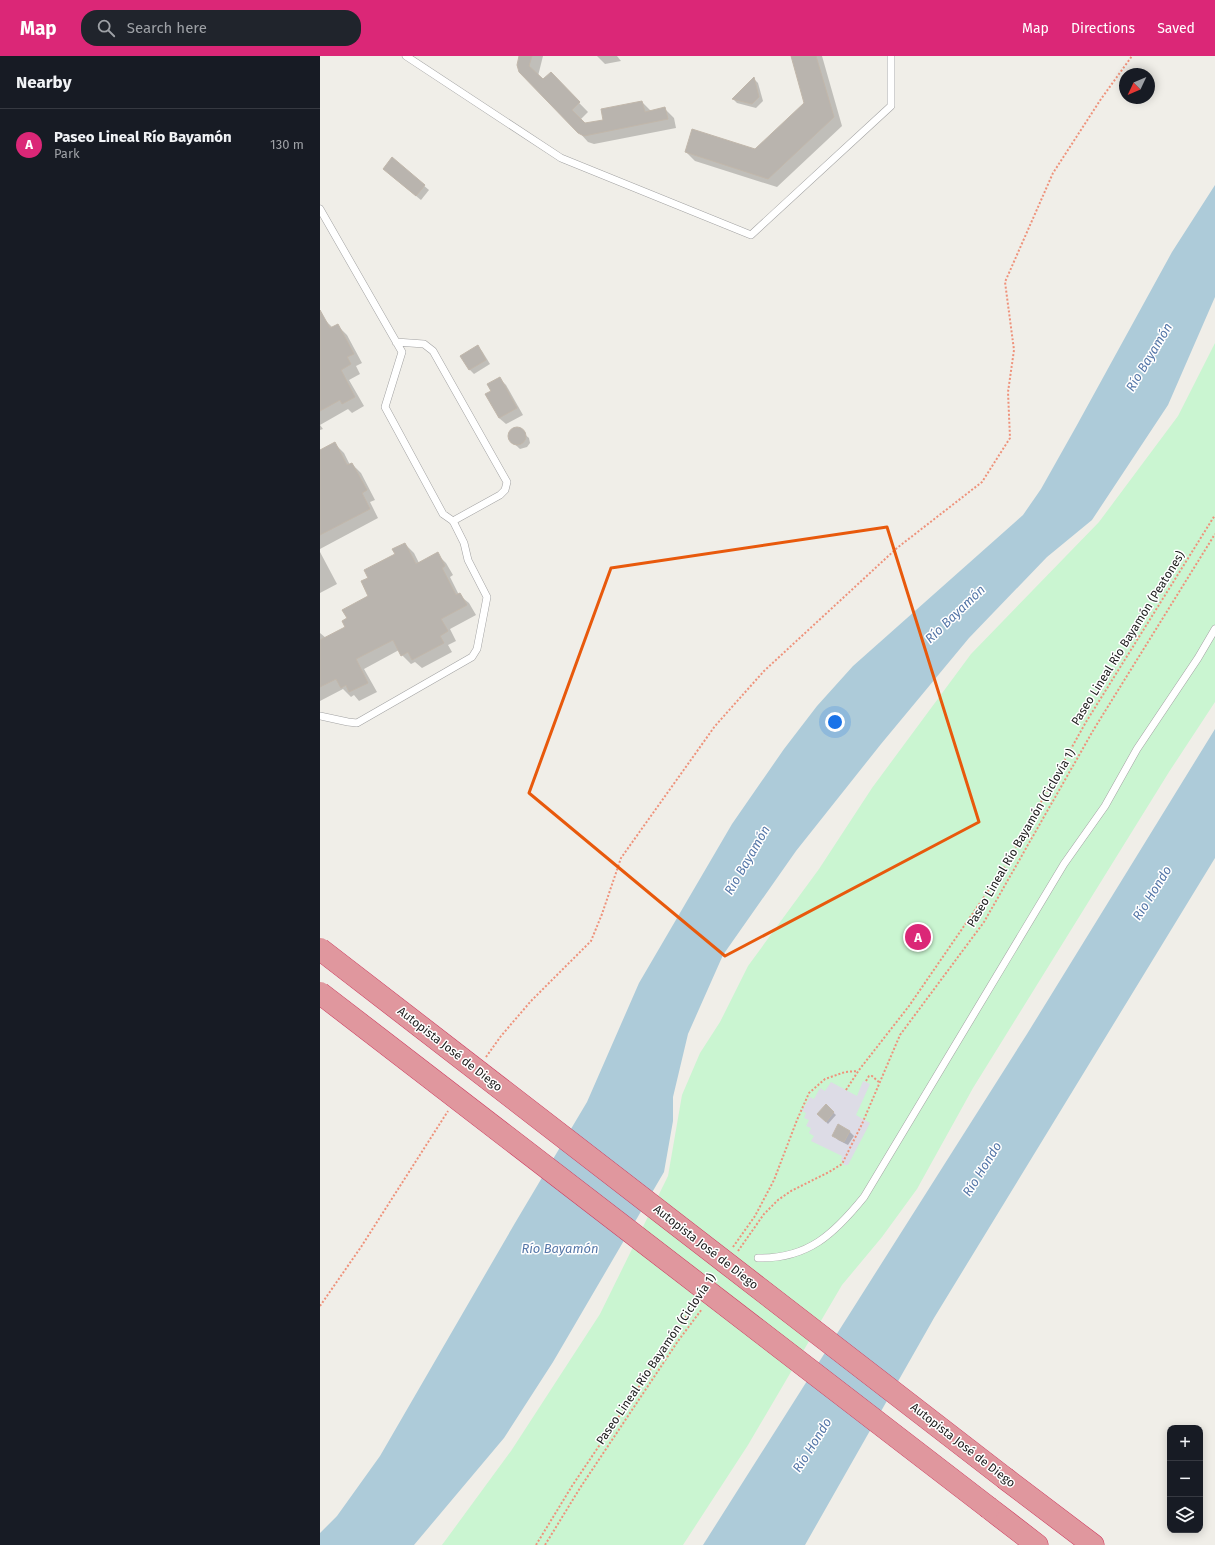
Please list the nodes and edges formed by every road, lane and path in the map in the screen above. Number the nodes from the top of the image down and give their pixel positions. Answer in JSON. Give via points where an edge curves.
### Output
{"nodes":[{"id":1,"x":406,"y":56,"type":"edge"},
{"id":2,"x":891,"y":56,"type":"edge"},
{"id":3,"x":1132,"y":56,"type":"edge"},
{"id":4,"x":320,"y":209,"type":"edge"},
{"id":5,"x":396,"y":342,"type":"junction"},
{"id":6,"x":1215,"y":515,"type":"edge"},
{"id":7,"x":453,"y":521,"type":"junction"},
{"id":8,"x":1215,"y":534,"type":"edge"},
{"id":9,"x":1215,"y":629,"type":"edge"},
{"id":10,"x":320,"y":716,"type":"edge"},
{"id":11,"x":320,"y":949,"type":"edge"},
{"id":12,"x":320,"y":993,"type":"edge"},
{"id":13,"x":483,"y":1062,"type":"dead end"},
{"id":14,"x":866,"y":1082,"type":"dead end"},
{"id":15,"x":880,"y":1083,"type":"junction"},
{"id":16,"x":846,"y":1090,"type":"dead end"},
{"id":17,"x":452,"y":1107,"type":"dead end"},
{"id":18,"x":735,"y":1257,"type":"dead end"},
{"id":19,"x":758,"y":1258,"type":"dead end"},
{"id":20,"x":706,"y":1303,"type":"dead end"},
{"id":21,"x":320,"y":1306,"type":"edge"},
{"id":22,"x":1009,"y":1481,"type":"junction"},
{"id":23,"x":545,"y":1545,"type":"edge"},
{"id":24,"x":1037,"y":1545,"type":"edge"},
{"id":25,"x":1077,"y":1545,"type":"edge"},
{"id":26,"x":1093,"y":1545,"type":"edge"}],
"edges":[{"from":1,"to":2,"type":"lane","via":[[561,158],[751,235],[891,106]]},
{"from":3,"to":13,"type":"path","via":[[1053,173],[1005,282],[1014,350],[1008,392],[1010,438],[982,482],[897,548],[764,671],[716,726],[621,858],[591,941],[531,1001]]},
{"from":4,"to":5,"type":"lane"},
{"from":5,"to":7,"type":"lane","via":[[402,352],[385,407],[443,514]]},
{"from":5,"to":7,"type":"lane","via":[[424,344],[433,351],[507,482],[505,490],[500,495]]},
{"from":6,"to":16,"type":"path","name":"Paseo Lineal Río Bayamón (Peatones)","via":[[1086,722],[1004,868],[909,1006],[858,1070]]},
{"from":7,"to":10,"type":"lane","via":[[464,543],[468,560],[487,597],[477,648],[472,657],[357,723]]},
{"from":8,"to":15,"type":"path","name":"Paseo Lineal Río Bayamón (Ciclovía 1)","via":[[1094,729],[984,922],[900,1035]]},
{"from":9,"to":19,"type":"lane","via":[[1137,749],[1105,806],[1064,864],[864,1196],[830,1234],[803,1251],[783,1257]]},
{"from":11,"to":22,"type":"highway","name":"Autopista José de Diego","bridge":true},
{"from":12,"to":24,"type":"highway","bridge":true},
{"from":14,"to":15,"type":"path","via":[[869,1076],[872,1076]]},
{"from":15,"to":18,"type":"path","name":"Paseo Lineal Río Bayamón (Ciclovía 1)","via":[[842,1164],[778,1200],[764,1214]]},
{"from":17,"to":21,"type":"path"},
{"from":20,"to":23,"type":"path","name":"Paseo Lineal Río Bayamón (Ciclovía 1)","via":[[580,1488]]},
{"from":22,"to":25,"type":"highway"},
{"from":22,"to":26,"type":"highway","name":"Autopista José de Diego"}]}
